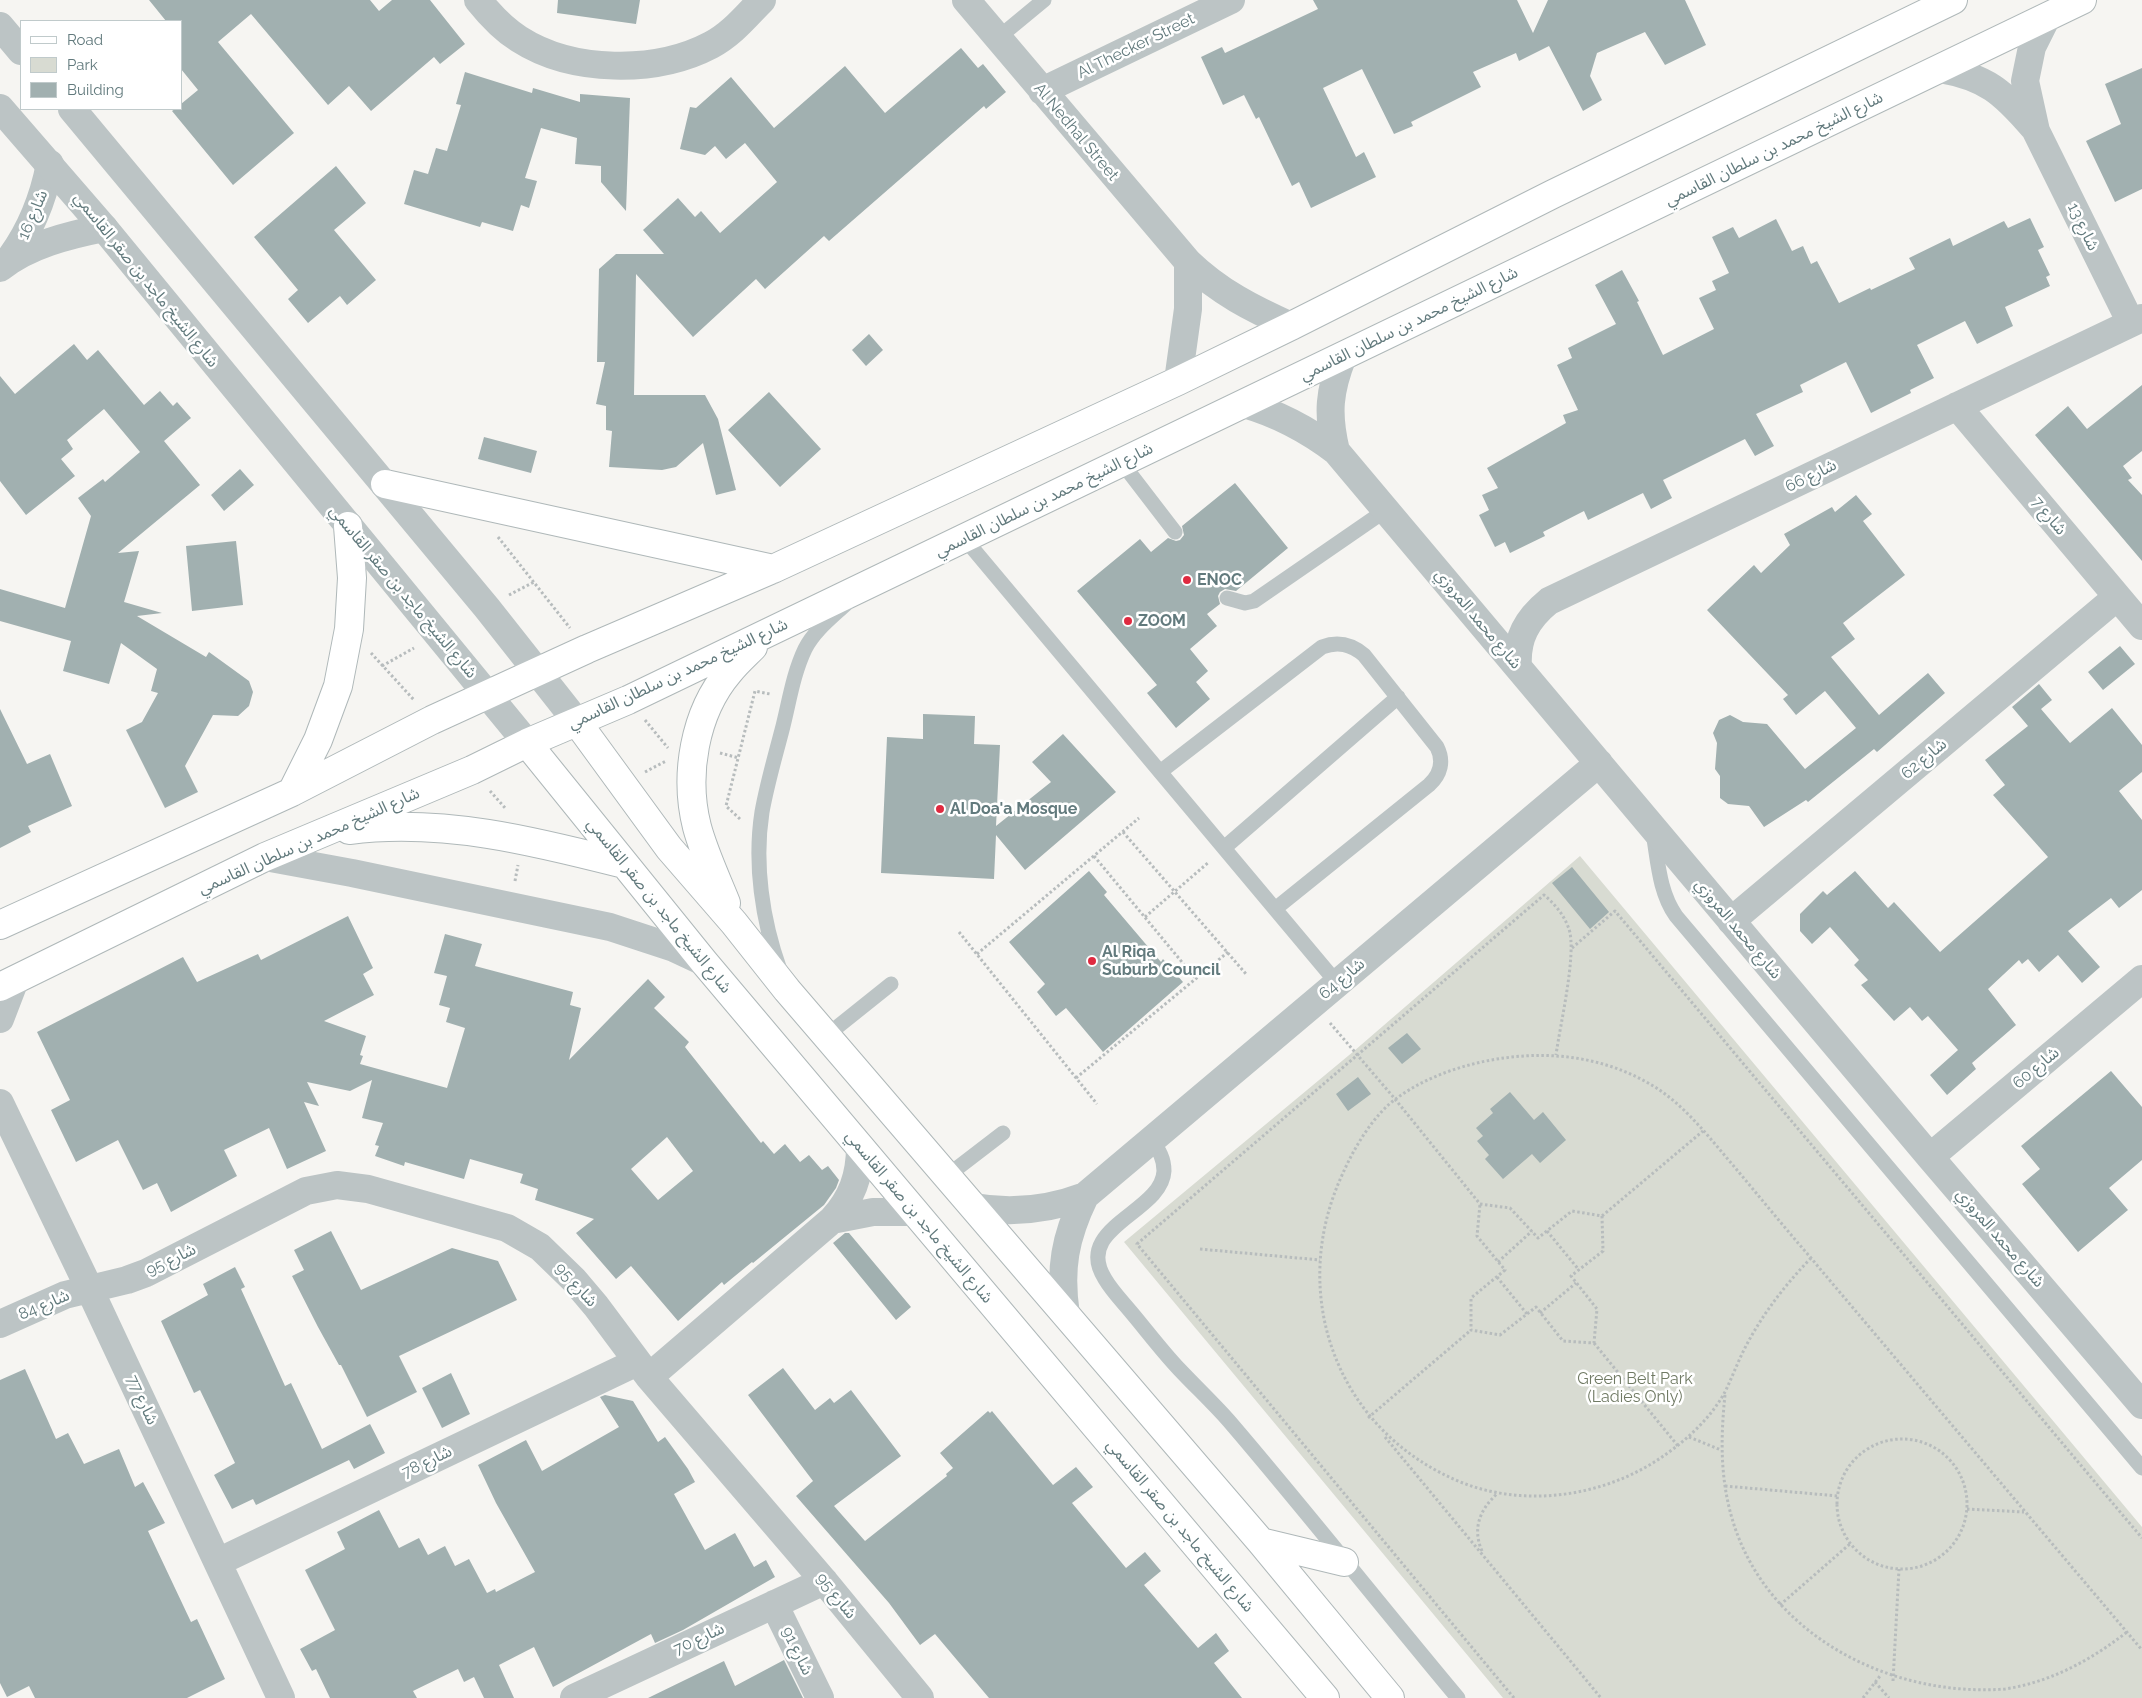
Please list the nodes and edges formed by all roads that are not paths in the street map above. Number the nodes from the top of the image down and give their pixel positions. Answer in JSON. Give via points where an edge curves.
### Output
{"nodes":[{"id":1,"x":966,"y":0,"type":"edge"},
{"id":2,"x":1044,"y":0,"type":"edge"},
{"id":3,"x":1231,"y":0,"type":"edge"},
{"id":4,"x":1953,"y":0,"type":"edge"},
{"id":5,"x":2082,"y":0,"type":"edge"},
{"id":6,"x":762,"y":1,"type":"edge"},
{"id":7,"x":486,"y":10,"type":"edge"},
{"id":8,"x":2047,"y":16,"type":"junction"},
{"id":9,"x":0,"y":26,"type":"edge"},
{"id":10,"x":998,"y":38,"type":"junction"},
{"id":11,"x":20,"y":50,"type":"edge"},
{"id":12,"x":1940,"y":68,"type":"junction"},
{"id":13,"x":1042,"y":92,"type":"junction"},
{"id":14,"x":0,"y":108,"type":"edge"},
{"id":15,"x":73,"y":110,"type":"edge"},
{"id":16,"x":2036,"y":131,"type":"junction"},
{"id":17,"x":50,"y":164,"type":"junction"},
{"id":18,"x":104,"y":228,"type":"junction"},
{"id":19,"x":1188,"y":262,"type":"junction"},
{"id":20,"x":4,"y":265,"type":"edge"},
{"id":21,"x":2136,"y":320,"type":"edge"},
{"id":22,"x":1291,"y":326,"type":"junction"},
{"id":23,"x":1343,"y":356,"type":"junction"},
{"id":24,"x":1178,"y":381,"type":"junction"},
{"id":25,"x":1244,"y":404,"type":"junction"},
{"id":26,"x":1957,"y":406,"type":"junction"},
{"id":27,"x":1336,"y":451,"type":"junction"},
{"id":28,"x":1122,"y":463,"type":"junction"},
{"id":29,"x":386,"y":484,"type":"junction"},
{"id":30,"x":1386,"y":510,"type":"junction"},
{"id":31,"x":348,"y":526,"type":"junction"},
{"id":32,"x":1176,"y":532,"type":"dead end"},
{"id":33,"x":964,"y":538,"type":"junction"},
{"id":34,"x":773,"y":569,"type":"junction"},
{"id":35,"x":864,"y":586,"type":"junction"},
{"id":36,"x":2117,"y":597,"type":"junction"},
{"id":37,"x":1227,"y":598,"type":"dead end"},
{"id":38,"x":2142,"y":626,"type":"edge"},
{"id":39,"x":768,"y":633,"type":"junction"},
{"id":40,"x":1518,"y":666,"type":"junction"},
{"id":41,"x":539,"y":672,"type":"junction"},
{"id":42,"x":489,"y":695,"type":"junction"},
{"id":43,"x":1398,"y":698,"type":"junction"},
{"id":44,"x":577,"y":722,"type":"junction"},
{"id":45,"x":528,"y":743,"type":"junction"},
{"id":46,"x":1599,"y":763,"type":"junction"},
{"id":47,"x":1160,"y":772,"type":"junction"},
{"id":48,"x":292,"y":792,"type":"junction"},
{"id":49,"x":1652,"y":826,"type":"junction"},
{"id":50,"x":320,"y":834,"type":"junction"},
{"id":51,"x":1224,"y":848,"type":"junction"},
{"id":52,"x":265,"y":857,"type":"junction"},
{"id":53,"x":624,"y":864,"type":"junction"},
{"id":54,"x":1274,"y":909,"type":"junction"},
{"id":55,"x":1731,"y":921,"type":"junction"},
{"id":56,"x":734,"y":923,"type":"junction"},
{"id":57,"x":0,"y":925,"type":"edge"},
{"id":58,"x":704,"y":962,"type":"junction"},
{"id":59,"x":2142,"y":979,"type":"edge"},
{"id":60,"x":7,"y":983,"type":"edge"},
{"id":61,"x":891,"y":984,"type":"dead end"},
{"id":62,"x":1337,"y":984,"type":"junction"},
{"id":63,"x":787,"y":990,"type":"junction"},
{"id":64,"x":0,"y":1019,"type":"edge"},
{"id":65,"x":826,"y":1036,"type":"junction"},
{"id":66,"x":0,"y":1103,"type":"edge"},
{"id":67,"x":1003,"y":1133,"type":"dead end"},
{"id":68,"x":1151,"y":1141,"type":"junction"},
{"id":69,"x":860,"y":1147,"type":"junction"},
{"id":70,"x":1930,"y":1157,"type":"junction"},
{"id":71,"x":947,"y":1176,"type":"junction"},
{"id":72,"x":1085,"y":1196,"type":"junction"},
{"id":73,"x":974,"y":1207,"type":"junction"},
{"id":74,"x":915,"y":1212,"type":"junction"},
{"id":75,"x":832,"y":1220,"type":"junction"},
{"id":76,"x":89,"y":1288,"type":"junction"},
{"id":77,"x":1066,"y":1315,"type":"junction"},
{"id":78,"x":0,"y":1324,"type":"edge"},
{"id":79,"x":643,"y":1369,"type":"junction"},
{"id":80,"x":2142,"y":1405,"type":"edge"},
{"id":81,"x":2142,"y":1468,"type":"edge"},
{"id":82,"x":1261,"y":1542,"type":"junction"},
{"id":83,"x":218,"y":1562,"type":"junction"},
{"id":84,"x":1344,"y":1562,"type":"junction"},
{"id":85,"x":824,"y":1581,"type":"junction"},
{"id":86,"x":774,"y":1604,"type":"junction"},
{"id":87,"x":281,"y":1698,"type":"edge"},
{"id":88,"x":574,"y":1698,"type":"edge"},
{"id":89,"x":820,"y":1698,"type":"edge"},
{"id":90,"x":920,"y":1698,"type":"edge"},
{"id":91,"x":1325,"y":1698,"type":"edge"},
{"id":92,"x":1390,"y":1698,"type":"edge"},
{"id":93,"x":1458,"y":1698,"type":"edge"}],
"edges":[{"from":1,"to":10,"type":"street","name":"Al Nedhal Street"},
{"from":2,"to":10,"type":"lane"},
{"from":3,"to":13,"type":"street","name":"Al Thecker Street"},
{"from":4,"to":22,"type":"main road","via":[[1553,194]]},
{"from":5,"to":8,"type":"main road","name":"شارع الشيخ محمد بن سلطان القاسمي"},
{"from":6,"to":7,"type":"street","via":[[738,26],[711,45],[677,58],[633,66],[593,63],[550,54],[520,40]]},
{"from":8,"to":12,"type":"main road","name":"شارع الشيخ محمد بن سلطان القاسمي"},
{"from":8,"to":16,"type":"street","name":"شارع 13","via":[[2032,47],[2026,81]]},
{"from":9,"to":11,"type":"street"},
{"from":10,"to":13,"type":"street","name":"Al Nedhal Street"},
{"from":12,"to":16,"type":"street","name":"شارع 13","via":[[1973,77],[2002,93]]},
{"from":12,"to":23,"type":"main road","name":"شارع الشيخ محمد بن سلطان القاسمي"},
{"from":13,"to":19,"type":"street","name":"Al Nedhal Street"},
{"from":14,"to":17,"type":"street","name":"شارع الشيخ ماجد بن صقر القاسمي"},
{"from":15,"to":29,"type":"street"},
{"from":16,"to":21,"type":"street","name":"شارع 13"},
{"from":17,"to":18,"type":"street","name":"شارع الشيخ ماجد بن صقر القاسمي"},
{"from":17,"to":20,"type":"street","name":"شارع 16","via":[[37,213],[20,245]]},
{"from":18,"to":20,"type":"street","name":"شارع 16","via":[[45,245]]},
{"from":18,"to":31,"type":"street","name":"شارع الشيخ ماجد بن صقر القاسمي"},
{"from":19,"to":22,"type":"street","name":"Al Nedhal Street","via":[[1235,300]]},
{"from":19,"to":24,"type":"street","via":[[1188,308]]},
{"from":21,"to":26,"type":"street","name":"شارع 66"},
{"from":22,"to":24,"type":"main road"},
{"from":23,"to":25,"type":"main road","name":"شارع الشيخ محمد بن سلطان القاسمي"},
{"from":23,"to":27,"type":"street","name":"شارع محمد المروزي","via":[[1334,378],[1330,403],[1330,427]]},
{"from":24,"to":34,"type":"main road"},
{"from":25,"to":27,"type":"street","name":"شارع محمد المروزي","via":[[1293,422]]},
{"from":25,"to":28,"type":"main road","name":"شارع الشيخ محمد بن سلطان القاسمي"},
{"from":26,"to":36,"type":"street","name":"شارع 7"},
{"from":26,"to":40,"type":"street","name":"شارع 66","via":[[1549,601],[1527,623],[1520,637]]},
{"from":27,"to":30,"type":"street","name":"شارع محمد المروزي"},
{"from":28,"to":32,"type":"lane"},
{"from":28,"to":33,"type":"main road","name":"شارع الشيخ محمد بن سلطان القاسمي"},
{"from":29,"to":34,"type":"main road"},
{"from":29,"to":41,"type":"street"},
{"from":30,"to":37,"type":"lane","via":[[1254,601],[1245,603]]},
{"from":30,"to":40,"type":"street","name":"شارع محمد المروزي"},
{"from":31,"to":42,"type":"street","name":"شارع الشيخ ماجد بن صقر القاسمي"},
{"from":31,"to":48,"type":"main road","via":[[352,578],[349,629],[338,686],[318,740]]},
{"from":33,"to":35,"type":"main road","name":"شارع الشيخ محمد بن سلطان القاسمي"},
{"from":33,"to":47,"type":"lane"},
{"from":34,"to":41,"type":"main road"},
{"from":35,"to":39,"type":"main road","name":"شارع الشيخ محمد بن سلطان القاسمي"},
{"from":35,"to":63,"type":"lane","via":[[818,630],[806,648],[767,788],[760,836],[760,875],[777,962]]},
{"from":36,"to":38,"type":"street","name":"شارع 7"},
{"from":36,"to":55,"type":"street","name":"شارع 62"},
{"from":39,"to":44,"type":"main road","name":"شارع الشيخ محمد بن سلطان القاسمي"},
{"from":39,"to":56,"type":"main road","via":[[728,672],[702,720],[695,746],[692,801],[697,827]]},
{"from":40,"to":46,"type":"street","name":"شارع محمد المروزي"},
{"from":41,"to":42,"type":"main road"},
{"from":41,"to":44,"type":"street"},
{"from":42,"to":45,"type":"street","name":"شارع الشيخ ماجد بن صقر القاسمي"},
{"from":42,"to":48,"type":"main road","via":[[432,720]]},
{"from":43,"to":47,"type":"lane","via":[[1358,649],[1331,644]]},
{"from":43,"to":51,"type":"lane"},
{"from":43,"to":54,"type":"lane","via":[[1437,747],[1441,760],[1438,774],[1429,785]]},
{"from":44,"to":45,"type":"main road","name":"شارع الشيخ محمد بن سلطان القاسمي"},
{"from":44,"to":56,"type":"main road","via":[[669,848]]},
{"from":45,"to":50,"type":"main road","name":"شارع الشيخ محمد بن سلطان القاسمي"},
{"from":45,"to":53,"type":"main road","name":"شارع الشيخ ماجد بن صقر القاسمي"},
{"from":46,"to":49,"type":"street","name":"شارع محمد المروزي"},
{"from":46,"to":62,"type":"street","name":"شارع 64"},
{"from":47,"to":51,"type":"lane"},
{"from":48,"to":57,"type":"main road"},
{"from":49,"to":55,"type":"street","name":"شارع محمد المروزي"},
{"from":49,"to":81,"type":"lane","via":[[1662,888],[1676,916]]},
{"from":50,"to":52,"type":"main road","name":"شارع الشيخ محمد بن سلطان القاسمي"},
{"from":50,"to":53,"type":"main road","via":[[370,827],[472,830]]},
{"from":51,"to":54,"type":"lane"},
{"from":52,"to":58,"type":"street","via":[[610,927],[658,942]]},
{"from":52,"to":60,"type":"main road","name":"شارع الشيخ محمد بن سلطان القاسمي"},
{"from":53,"to":58,"type":"main road","name":"شارع الشيخ ماجد بن صقر القاسمي"},
{"from":54,"to":62,"type":"lane"},
{"from":55,"to":70,"type":"street","name":"شارع محمد المروزي"},
{"from":56,"to":63,"type":"main road"},
{"from":58,"to":69,"type":"main road","name":"شارع الشيخ ماجد بن صقر القاسمي"},
{"from":59,"to":70,"type":"street","name":"شارع 60"},
{"from":60,"to":64,"type":"street"},
{"from":61,"to":65,"type":"lane"},
{"from":62,"to":68,"type":"street","name":"شارع 64"},
{"from":63,"to":65,"type":"main road"},
{"from":65,"to":71,"type":"main road"},
{"from":66,"to":76,"type":"street","name":"شارع 77"},
{"from":67,"to":71,"type":"lane"},
{"from":68,"to":72,"type":"street","name":"شارع 64"},
{"from":68,"to":84,"type":"lane","via":[[1164,1165],[1160,1185],[1155,1194],[1103,1240],[1098,1256],[1101,1273],[1163,1352],[1226,1418]]},
{"from":69,"to":74,"type":"main road","name":"شارع الشيخ ماجد بن صقر القاسمي"},
{"from":69,"to":75,"type":"street","name":"شارع 78","via":[[854,1186],[849,1199]]},
{"from":70,"to":80,"type":"street","name":"شارع محمد المروزي"},
{"from":71,"to":73,"type":"main road"},
{"from":72,"to":73,"type":"street","name":"شارع 64","via":[[1042,1210],[996,1211]]},
{"from":72,"to":77,"type":"street","name":"شارع 64","via":[[1074,1218],[1062,1266]]},
{"from":73,"to":77,"type":"main road"},
{"from":74,"to":75,"type":"street","via":[[873,1212]]},
{"from":74,"to":91,"type":"main road","name":"شارع الشيخ ماجد بن صقر القاسمي"},
{"from":75,"to":79,"type":"street","name":"شارع 78"},
{"from":76,"to":78,"type":"street","name":"شارع 84","via":[[41,1304]]},
{"from":76,"to":79,"type":"street","name":"شارع 95","via":[[146,1273],[306,1191],[329,1185],[352,1186],[501,1226],[530,1240],[574,1280]]},
{"from":76,"to":83,"type":"street","name":"شارع 77"},
{"from":77,"to":82,"type":"main road"},
{"from":79,"to":83,"type":"street","name":"شارع 78"},
{"from":79,"to":85,"type":"street","name":"شارع 95"},
{"from":82,"to":84,"type":"main road"},
{"from":82,"to":92,"type":"main road"},
{"from":83,"to":87,"type":"street","name":"شارع 77"},
{"from":84,"to":93,"type":"lane"},
{"from":85,"to":86,"type":"street","name":"شارع 70"},
{"from":85,"to":90,"type":"street","name":"شارع 95"},
{"from":86,"to":88,"type":"street","name":"شارع 70"},
{"from":86,"to":89,"type":"street","name":"شارع 91"}]}
